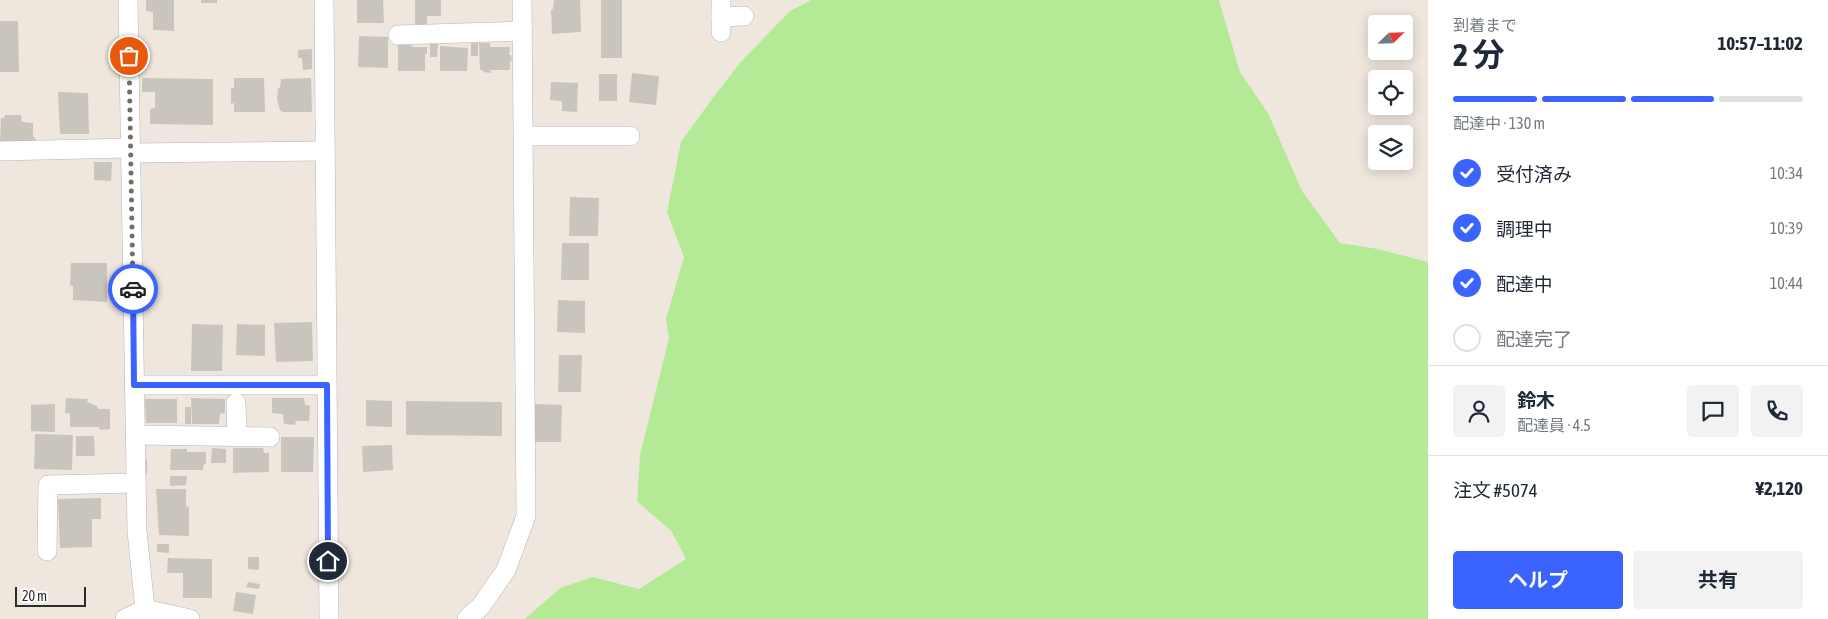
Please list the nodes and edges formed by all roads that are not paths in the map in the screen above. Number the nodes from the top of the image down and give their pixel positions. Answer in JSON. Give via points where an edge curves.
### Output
{"nodes":[{"id":1,"x":128,"y":0,"type":"edge"},
{"id":2,"x":324,"y":0,"type":"edge"},
{"id":3,"x":522,"y":0,"type":"edge"},
{"id":4,"x":721,"y":16,"type":"edge"},
{"id":5,"x":744,"y":16,"type":"dead end"},
{"id":6,"x":523,"y":31,"type":"junction"},
{"id":7,"x":398,"y":35,"type":"dead end"},
{"id":8,"x":524,"y":136,"type":"junction"},
{"id":9,"x":630,"y":136,"type":"dead end"},
{"id":10,"x":0,"y":151,"type":"edge"},
{"id":11,"x":130,"y":151,"type":"junction"},
{"id":12,"x":325,"y":151,"type":"junction"},
{"id":13,"x":134,"y":385,"type":"junction"},
{"id":14,"x":327,"y":385,"type":"junction"},
{"id":15,"x":236,"y":403,"type":"dead end"},
{"id":16,"x":135,"y":434,"type":"junction"},
{"id":17,"x":237,"y":437,"type":"junction"},
{"id":18,"x":270,"y":437,"type":"dead end"},
{"id":19,"x":136,"y":483,"type":"junction"},
{"id":20,"x":47,"y":551,"type":"dead end"},
{"id":21,"x":144,"y":609,"type":"junction"},
{"id":22,"x":125,"y":619,"type":"edge"},
{"id":23,"x":190,"y":619,"type":"edge"},
{"id":24,"x":329,"y":619,"type":"edge"},
{"id":25,"x":467,"y":619,"type":"edge"}],
"edges":[{"from":1,"to":11,"type":"street"},
{"from":2,"to":12,"type":"street"},
{"from":3,"to":6,"type":"street"},
{"from":4,"to":5,"type":"street"},
{"from":6,"to":7,"type":"street"},
{"from":6,"to":8,"type":"street"},
{"from":8,"to":9,"type":"street"},
{"from":8,"to":25,"type":"street","via":[[526,516],[506,570],[481,606]]},
{"from":10,"to":11,"type":"street"},
{"from":11,"to":12,"type":"street"},
{"from":11,"to":13,"type":"street"},
{"from":12,"to":14,"type":"street"},
{"from":13,"to":14,"type":"street"},
{"from":13,"to":16,"type":"street"},
{"from":14,"to":24,"type":"street"},
{"from":15,"to":17,"type":"street"},
{"from":16,"to":17,"type":"street"},
{"from":16,"to":19,"type":"street"},
{"from":17,"to":18,"type":"street"},
{"from":19,"to":20,"type":"street","via":[[48,485]]},
{"from":19,"to":21,"type":"street"},
{"from":21,"to":22,"type":"street"},
{"from":21,"to":23,"type":"street"}]}
